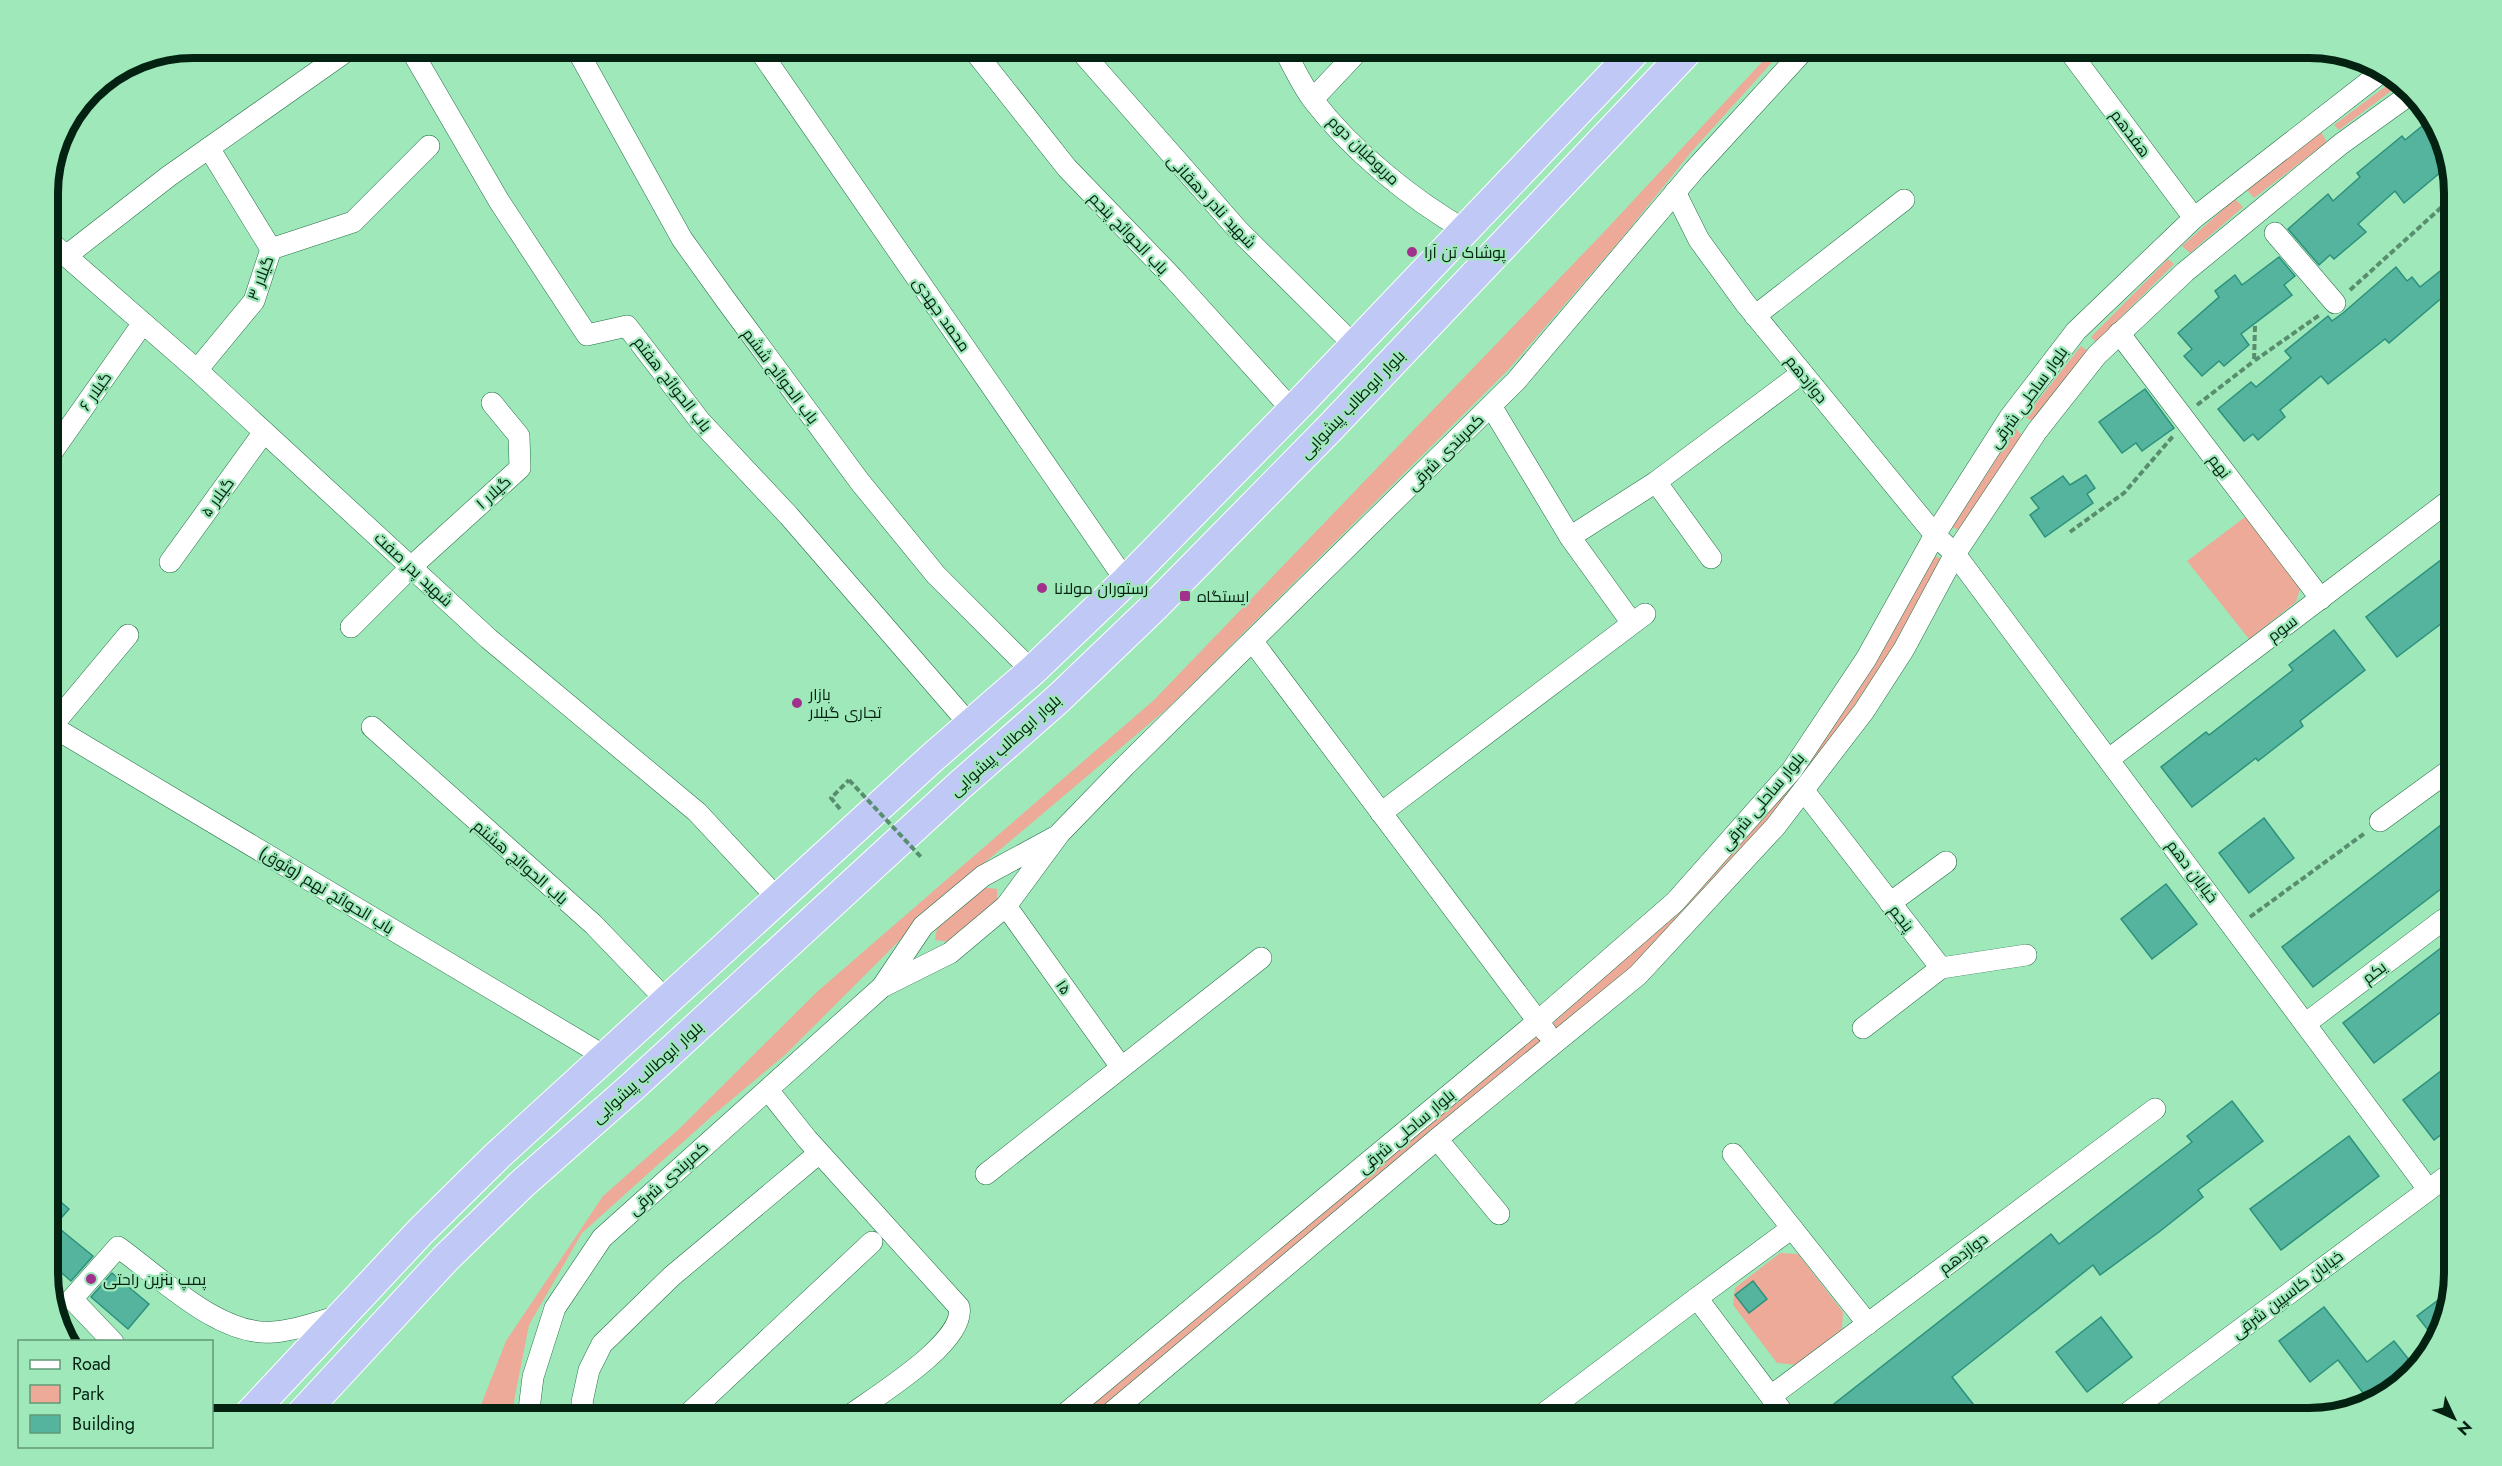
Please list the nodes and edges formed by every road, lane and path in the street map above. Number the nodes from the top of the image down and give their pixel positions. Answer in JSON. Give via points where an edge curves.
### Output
{"nodes":[{"id":1,"x":1290,"y":58,"type":"edge"},
{"id":2,"x":1351,"y":58,"type":"edge"},
{"id":3,"x":1627,"y":58,"type":"edge"},
{"id":4,"x":1680,"y":58,"type":"edge"},
{"id":5,"x":1797,"y":58,"type":"edge"},
{"id":6,"x":2075,"y":58,"type":"edge"},
{"id":7,"x":335,"y":59,"type":"edge"},
{"id":8,"x":416,"y":59,"type":"edge"},
{"id":9,"x":582,"y":59,"type":"edge"},
{"id":10,"x":766,"y":59,"type":"edge"},
{"id":11,"x":980,"y":59,"type":"edge"},
{"id":12,"x":1087,"y":59,"type":"edge"},
{"id":13,"x":2375,"y":77,"type":"edge"},
{"id":14,"x":2404,"y":98,"type":"edge"},
{"id":15,"x":1313,"y":99,"type":"junction"},
{"id":16,"x":429,"y":146,"type":"dead end"},
{"id":17,"x":209,"y":148,"type":"junction"},
{"id":18,"x":1675,"y":192,"type":"junction"},
{"id":19,"x":2273,"y":199,"type":"junction"},
{"id":20,"x":1904,"y":200,"type":"dead end"},
{"id":21,"x":2443,"y":206,"type":"edge"},
{"id":22,"x":2194,"y":218,"type":"junction"},
{"id":23,"x":2238,"y":228,"type":"junction"},
{"id":24,"x":1465,"y":230,"type":"junction"},
{"id":25,"x":2275,"y":233,"type":"junction"},
{"id":26,"x":271,"y":249,"type":"junction"},
{"id":27,"x":59,"y":250,"type":"edge"},
{"id":28,"x":66,"y":256,"type":"junction"},
{"id":29,"x":2335,"y":303,"type":"junction"},
{"id":30,"x":1755,"y":316,"type":"junction"},
{"id":31,"x":143,"y":323,"type":"junction"},
{"id":32,"x":2255,"y":326,"type":"dead end"},
{"id":33,"x":2120,"y":333,"type":"junction"},
{"id":34,"x":1355,"y":346,"type":"junction"},
{"id":35,"x":2254,"y":361,"type":"junction"},
{"id":36,"x":196,"y":370,"type":"junction"},
{"id":37,"x":1802,"y":373,"type":"junction"},
{"id":38,"x":492,"y":403,"type":"dead end"},
{"id":39,"x":1491,"y":406,"type":"junction"},
{"id":40,"x":1293,"y":411,"type":"junction"},
{"id":41,"x":2184,"y":419,"type":"junction"},
{"id":42,"x":264,"y":432,"type":"junction"},
{"id":43,"x":59,"y":442,"type":"edge"},
{"id":44,"x":1656,"y":482,"type":"junction"},
{"id":45,"x":2443,"y":505,"type":"edge"},
{"id":46,"x":2070,"y":532,"type":"dead end"},
{"id":47,"x":1936,"y":536,"type":"junction"},
{"id":48,"x":1570,"y":537,"type":"junction"},
{"id":49,"x":1955,"y":554,"type":"junction"},
{"id":50,"x":1711,"y":558,"type":"dead end"},
{"id":51,"x":170,"y":562,"type":"dead end"},
{"id":52,"x":411,"y":567,"type":"junction"},
{"id":53,"x":1126,"y":580,"type":"junction"},
{"id":54,"x":2321,"y":598,"type":"junction"},
{"id":55,"x":351,"y":627,"type":"dead end"},
{"id":56,"x":128,"y":635,"type":"dead end"},
{"id":57,"x":1253,"y":642,"type":"junction"},
{"id":58,"x":1032,"y":671,"type":"junction"},
{"id":59,"x":59,"y":715,"type":"edge"},
{"id":60,"x":970,"y":725,"type":"junction"},
{"id":61,"x":372,"y":727,"type":"dead end"},
{"id":62,"x":59,"y":730,"type":"edge"},
{"id":63,"x":2109,"y":759,"type":"junction"},
{"id":64,"x":2444,"y":775,"type":"edge"},
{"id":65,"x":1804,"y":791,"type":"junction"},
{"id":66,"x":831,"y":798,"type":"dead end"},
{"id":67,"x":1381,"y":813,"type":"junction"},
{"id":68,"x":2380,"y":822,"type":"joint"},
{"id":69,"x":1060,"y":833,"type":"junction"},
{"id":70,"x":921,"y":857,"type":"dead end"},
{"id":71,"x":1946,"y":862,"type":"dead end"},
{"id":72,"x":778,"y":899,"type":"junction"},
{"id":73,"x":1890,"y":903,"type":"junction"},
{"id":74,"x":1006,"y":906,"type":"junction"},
{"id":75,"x":2443,"y":920,"type":"dead end"},
{"id":76,"x":2235,"y":928,"type":"junction"},
{"id":77,"x":2026,"y":955,"type":"dead end"},
{"id":78,"x":1261,"y":958,"type":"dead end"},
{"id":79,"x":1941,"y":968,"type":"junction"},
{"id":80,"x":882,"y":987,"type":"junction"},
{"id":81,"x":667,"y":1001,"type":"junction"},
{"id":82,"x":1537,"y":1022,"type":"junction"},
{"id":83,"x":2305,"y":1024,"type":"junction"},
{"id":84,"x":1863,"y":1028,"type":"dead end"},
{"id":85,"x":1556,"y":1044,"type":"junction"},
{"id":86,"x":606,"y":1057,"type":"junction"},
{"id":87,"x":1121,"y":1067,"type":"junction"},
{"id":88,"x":768,"y":1090,"type":"junction"},
{"id":89,"x":2155,"y":1109,"type":"dead end"},
{"id":90,"x":1437,"y":1139,"type":"junction"},
{"id":91,"x":1734,"y":1154,"type":"dead end"},
{"id":92,"x":812,"y":1159,"type":"dead end"},
{"id":93,"x":986,"y":1173,"type":"dead end"},
{"id":94,"x":2444,"y":1178,"type":"edge"},
{"id":95,"x":2428,"y":1189,"type":"junction"},
{"id":96,"x":1499,"y":1214,"type":"dead end"},
{"id":97,"x":1792,"y":1228,"type":"junction"},
{"id":98,"x":872,"y":1242,"type":"dead end"},
{"id":99,"x":1697,"y":1298,"type":"junction"},
{"id":100,"x":341,"y":1315,"type":"junction"},
{"id":101,"x":1868,"y":1324,"type":"junction"},
{"id":102,"x":112,"y":1340,"type":"edge"},
{"id":103,"x":1771,"y":1396,"type":"junction"},
{"id":104,"x":255,"y":1408,"type":"edge"},
{"id":105,"x":307,"y":1408,"type":"edge"},
{"id":106,"x":529,"y":1408,"type":"edge"},
{"id":107,"x":583,"y":1408,"type":"edge"},
{"id":108,"x":695,"y":1408,"type":"edge"},
{"id":109,"x":859,"y":1408,"type":"edge"},
{"id":110,"x":1072,"y":1408,"type":"edge"},
{"id":111,"x":1117,"y":1408,"type":"edge"},
{"id":112,"x":1551,"y":1408,"type":"edge"},
{"id":113,"x":1780,"y":1408,"type":"edge"},
{"id":114,"x":2134,"y":1408,"type":"edge"}],
"edges":[{"from":1,"to":15,"type":"street","name":"مربوطیان دوم"},
{"from":2,"to":15,"type":"street"},
{"from":3,"to":24,"type":"highway"},
{"from":4,"to":105,"type":"highway","name":"بلوار ابوطالب پیشوایی","via":[[1154,608],[522,1184],[446,1258]]},
{"from":5,"to":18,"type":"street","name":"کمربندی شرقی"},
{"from":6,"to":22,"type":"street","name":"هفدهم"},
{"from":7,"to":17,"type":"street"},
{"from":8,"to":60,"type":"street","name":"باب الحوائج هفتم","via":[[499,201],[586,335],[627,326],[700,421],[789,516]]},
{"from":9,"to":58,"type":"street","name":"باب الحوائج ششم","via":[[682,239],[725,299],[860,482],[928,566]]},
{"from":10,"to":53,"type":"street","name":"محمد جهدی"},
{"from":11,"to":40,"type":"street","name":"باب الحوائج پنجم","via":[[1066,168],[1173,278]]},
{"from":12,"to":34,"type":"street","name":"شهید نادر دهقانی","via":[[1238,230]]},
{"from":13,"to":22,"type":"street","name":"بلوار ساحلی شرقی"},
{"from":14,"to":19,"type":"street","name":"بلوار ساحلی شرقی"},
{"from":15,"to":24,"type":"street","name":"مربوطیان دوم","via":[[1372,163],[1429,209]]},
{"from":16,"to":26,"type":"street","via":[[353,222]]},
{"from":17,"to":26,"type":"street","name":"گیلار ۳"},
{"from":17,"to":28,"type":"street"},
{"from":18,"to":30,"type":"street","name":"دوازدهم","via":[[1699,240]]},
{"from":18,"to":39,"type":"street","name":"کمربندی شرقی"},
{"from":19,"to":23,"type":"street","name":"بلوار ساحلی شرقی"},
{"from":19,"to":25,"type":"street"},
{"from":20,"to":30,"type":"street"},
{"from":21,"to":29,"type":"path"},
{"from":22,"to":47,"type":"street","name":"بلوار ساحلی شرقی","via":[[2076,331],[2010,417]]},
{"from":23,"to":25,"type":"street"},
{"from":23,"to":33,"type":"street","name":"بلوار ساحلی شرقی"},
{"from":24,"to":34,"type":"highway"},
{"from":25,"to":29,"type":"street"},
{"from":26,"to":36,"type":"street","name":"گیلار ۳","via":[[254,301]]},
{"from":27,"to":28,"type":"street","name":"شهید پدر صفت"},
{"from":28,"to":31,"type":"street","name":"شهید پدر صفت"},
{"from":29,"to":35,"type":"path"},
{"from":30,"to":37,"type":"street","name":"دوازدهم"},
{"from":31,"to":36,"type":"street","name":"شهید پدر صفت"},
{"from":31,"to":43,"type":"street","name":"گیلار ۶"},
{"from":32,"to":35,"type":"path"},
{"from":33,"to":41,"type":"street","name":"نهم"},
{"from":33,"to":49,"type":"street","name":"بلوار ساحلی شرقی","via":[[2097,354],[2037,431]]},
{"from":34,"to":40,"type":"highway"},
{"from":35,"to":41,"type":"path"},
{"from":36,"to":42,"type":"street","name":"شهید پدر صفت"},
{"from":37,"to":44,"type":"street"},
{"from":37,"to":47,"type":"street","name":"دوازدهم"},
{"from":38,"to":52,"type":"street","name":"گیلار ۱","via":[[519,436],[520,468]]},
{"from":39,"to":48,"type":"street"},
{"from":39,"to":57,"type":"street","name":"کمربندی شرقی"},
{"from":40,"to":53,"type":"highway"},
{"from":41,"to":46,"type":"path","via":[[2124,493]]},
{"from":41,"to":54,"type":"street","name":"نهم"},
{"from":42,"to":51,"type":"street","name":"گیلار ۵"},
{"from":42,"to":52,"type":"street","name":"شهید پدر صفت"},
{"from":44,"to":48,"type":"street"},
{"from":44,"to":50,"type":"street"},
{"from":45,"to":54,"type":"street","name":"سوم"},
{"from":47,"to":49,"type":"street","name":"دوازدهم"},
{"from":47,"to":82,"type":"street","name":"بلوار ساحلی شرقی","via":[[1866,659],[1792,770],[1675,902]]},
{"from":48,"to":67,"type":"street","via":[[1639,619]]},
{"from":49,"to":63,"type":"street","name":"خیابان دهم"},
{"from":49,"to":65,"type":"street","name":"بلوار ساحلی شرقی","via":[[1899,658]]},
{"from":52,"to":55,"type":"street","name":"گیلار ۱"},
{"from":52,"to":72,"type":"street","name":"شهید پدر صفت","via":[[489,639],[697,812]]},
{"from":53,"to":58,"type":"highway"},
{"from":54,"to":63,"type":"street","name":"سوم"},
{"from":56,"to":59,"type":"street"},
{"from":57,"to":67,"type":"street"},
{"from":57,"to":69,"type":"street","name":"کمربندی شرقی"},
{"from":58,"to":60,"type":"highway"},
{"from":60,"to":72,"type":"highway"},
{"from":61,"to":81,"type":"street","name":"باب الحوائج هشتم","via":[[593,924]]},
{"from":62,"to":86,"type":"street","name":"باب الحوائج نهم (وثوق)"},
{"from":63,"to":76,"type":"street","name":"خیابان دهم"},
{"from":64,"to":68,"type":"street"},
{"from":65,"to":73,"type":"street","name":"پنجم"},
{"from":65,"to":85,"type":"street","name":"بلوار ساحلی شرقی","via":[[1638,975]]},
{"from":66,"to":70,"type":"path","bridge":true,"via":[[849,780]]},
{"from":67,"to":82,"type":"street"},
{"from":68,"to":76,"type":"path"},
{"from":69,"to":74,"type":"street","name":"کمربندی شرقی"},
{"from":69,"to":80,"type":"street","name":"کمربندی شرقی","via":[[983,876],[923,926]]},
{"from":71,"to":73,"type":"street"},
{"from":72,"to":81,"type":"highway"},
{"from":73,"to":79,"type":"street","name":"پنجم"},
{"from":74,"to":80,"type":"street","name":"کمربندی شرقی","via":[[950,953]]},
{"from":74,"to":87,"type":"street","name":"۱۵"},
{"from":75,"to":83,"type":"street","name":"یکم"},
{"from":76,"to":83,"type":"street","name":"خیابان دهم"},
{"from":77,"to":79,"type":"street"},
{"from":78,"to":87,"type":"street"},
{"from":79,"to":84,"type":"street"},
{"from":80,"to":88,"type":"street","name":"کمربندی شرقی"},
{"from":81,"to":86,"type":"highway"},
{"from":82,"to":85,"type":"street"},
{"from":82,"to":110,"type":"street","name":"بلوار ساحلی شرقی"},
{"from":83,"to":95,"type":"street","name":"خیابان دهم"},
{"from":85,"to":90,"type":"street","name":"بلوار ساحلی شرقی"},
{"from":86,"to":100,"type":"highway","via":[[497,1156]]},
{"from":87,"to":93,"type":"street"},
{"from":88,"to":106,"type":"street","name":"کمربندی شرقی","via":[[602,1238],[555,1308],[533,1377]]},
{"from":88,"to":109,"type":"street","via":[[807,1139],[959,1307],[957,1326],[944,1344]]},
{"from":89,"to":101,"type":"street","name":"دوازدهم"},
{"from":90,"to":96,"type":"street"},
{"from":90,"to":111,"type":"street","name":"بلوار ساحلی شرقی"},
{"from":91,"to":97,"type":"street"},
{"from":92,"to":107,"type":"street","via":[[672,1276],[602,1344],[589,1370]]},
{"from":94,"to":95,"type":"street","name":"خیابان کاسپین شرقی"},
{"from":95,"to":114,"type":"street","name":"خیابان کاسپین شرقی"},
{"from":97,"to":99,"type":"street"},
{"from":97,"to":101,"type":"street"},
{"from":98,"to":108,"type":"street"},
{"from":99,"to":103,"type":"street"},
{"from":99,"to":112,"type":"street"},
{"from":100,"to":102,"type":"street","via":[[272,1332],[233,1327],[118,1247],[72,1299]]},
{"from":100,"to":104,"type":"highway"},
{"from":101,"to":103,"type":"street","name":"دوازدهم"},
{"from":103,"to":113,"type":"street"}]}
